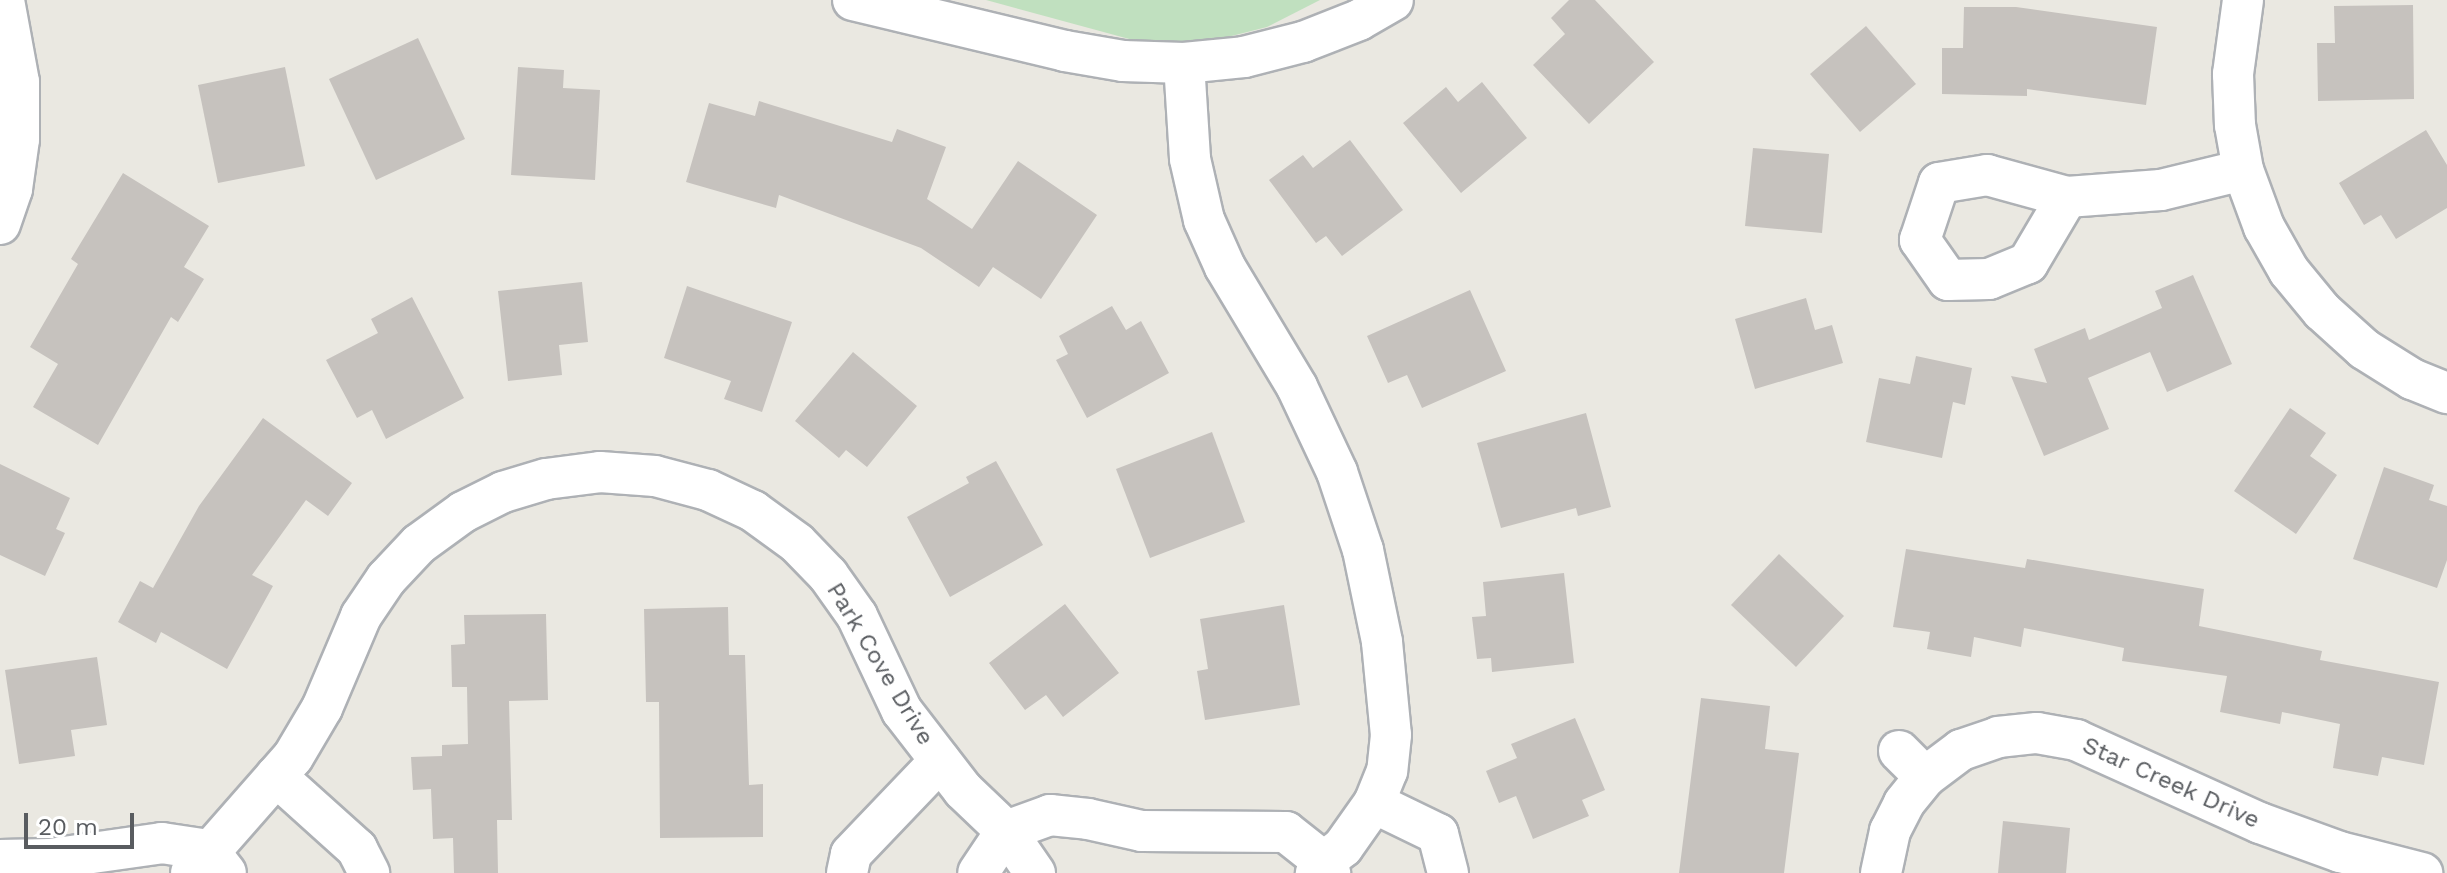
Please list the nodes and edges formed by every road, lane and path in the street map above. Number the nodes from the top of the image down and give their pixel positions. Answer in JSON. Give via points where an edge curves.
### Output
{"nodes":[{"id":1,"x":4,"y":0,"type":"edge"},
{"id":2,"x":853,"y":0,"type":"edge"},
{"id":3,"x":1393,"y":0,"type":"edge"},
{"id":4,"x":2243,"y":0,"type":"edge"},
{"id":5,"x":1184,"y":63,"type":"junction"},
{"id":6,"x":2243,"y":170,"type":"junction"},
{"id":7,"x":2067,"y":197,"type":"dead end"},
{"id":8,"x":0,"y":224,"type":"edge"},
{"id":9,"x":2447,"y":393,"type":"edge"},
{"id":10,"x":940,"y":761,"type":"junction"},
{"id":11,"x":276,"y":776,"type":"junction"},
{"id":12,"x":1374,"y":803,"type":"junction"},
{"id":13,"x":1006,"y":831,"type":"junction"},
{"id":14,"x":0,"y":860,"type":"edge"},
{"id":15,"x":208,"y":865,"type":"edge"},
{"id":16,"x":1323,"y":869,"type":"edge"},
{"id":17,"x":369,"y":873,"type":"edge"},
{"id":18,"x":847,"y":873,"type":"edge"},
{"id":19,"x":978,"y":873,"type":"edge"},
{"id":20,"x":1035,"y":873,"type":"edge"},
{"id":21,"x":1448,"y":873,"type":"edge"},
{"id":22,"x":1881,"y":873,"type":"edge"},
{"id":23,"x":2422,"y":873,"type":"edge"}],
"edges":[{"from":1,"to":8,"type":"street","via":[[19,82],[19,139],[12,189]]},
{"from":2,"to":5,"type":"street","via":[[1065,51],[1123,61]]},
{"from":3,"to":5,"type":"street","via":[[1303,42],[1244,57]]},
{"from":4,"to":6,"type":"street","via":[[2233,74]]},
{"from":5,"to":12,"type":"street","via":[[1190,159],[1204,220],[1225,267],[1297,387],[1337,472],[1363,550],[1382,642],[1391,735],[1387,771]]},
{"from":6,"to":7,"type":"street","via":[[2161,190]]},
{"from":6,"to":9,"type":"street","via":[[2270,238],[2322,311],[2364,349],[2412,379]]},
{"from":10,"to":11,"type":"street","name":"Park Cove Drive","via":[[902,711],[857,616],[797,543],[753,511],[708,490],[655,476],[600,472],[546,479],[503,492],[463,512],[419,544],[361,616],[322,708]]},
{"from":10,"to":13,"type":"street","name":"Park Cove Drive"},
{"from":10,"to":18,"type":"street","name":"Park Cove Drive","via":[[851,854]]},
{"from":11,"to":15,"type":"street","name":"Park Cove Drive"},
{"from":11,"to":17,"type":"street","via":[[357,849]]},
{"from":12,"to":16,"type":"street"},
{"from":12,"to":21,"type":"street","via":[[1438,834]]},
{"from":13,"to":16,"type":"street","via":[[1050,815],[1142,831],[1286,832]]},
{"from":13,"to":19,"type":"street"},
{"from":13,"to":20,"type":"street","name":"Park Cove Drive"},
{"from":14,"to":15,"type":"street","name":"Park Cove Drive","via":[[50,859],[162,843]]},
{"from":22,"to":23,"type":"street","name":"Star Creek Drive","via":[[1912,764],[1998,737],[2037,733],[2076,740],[2260,823],[2340,852]]}]}
